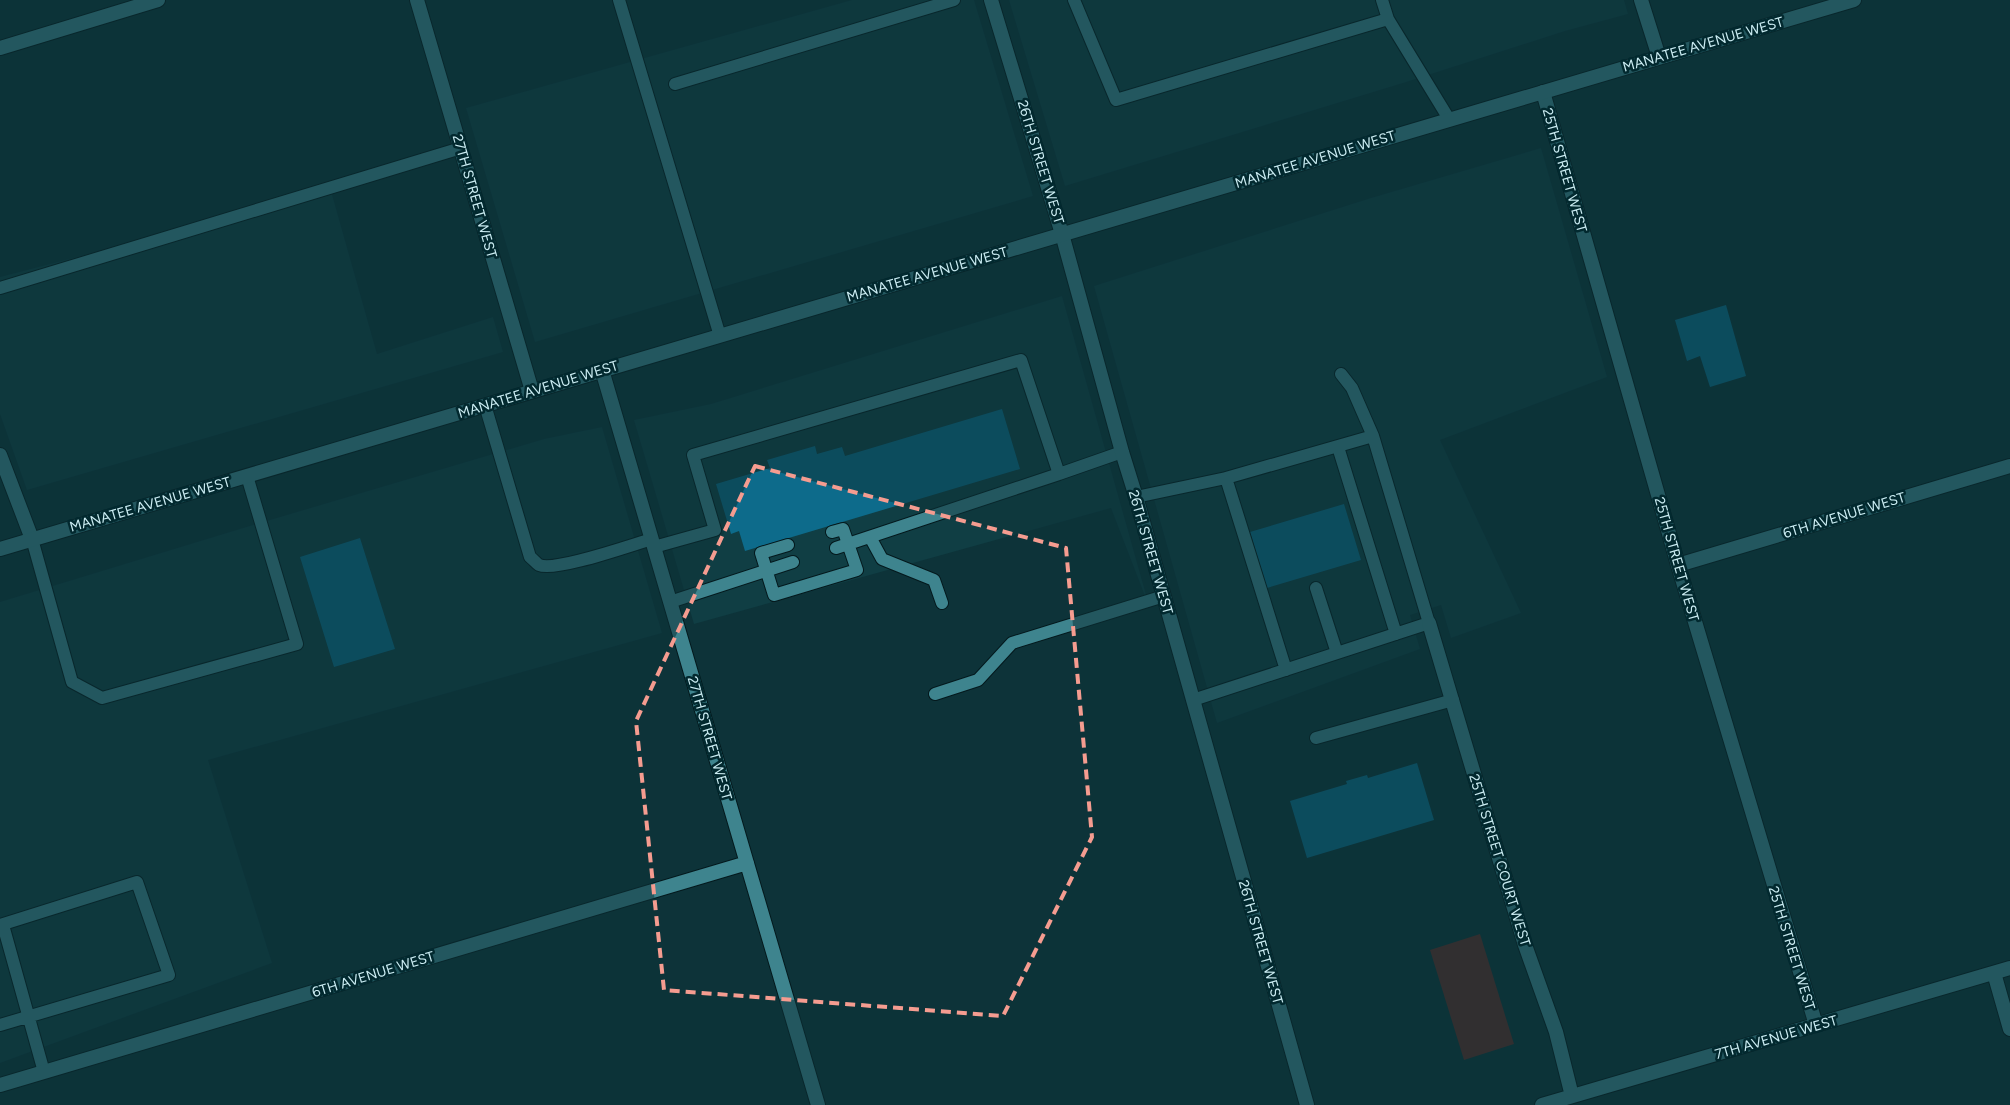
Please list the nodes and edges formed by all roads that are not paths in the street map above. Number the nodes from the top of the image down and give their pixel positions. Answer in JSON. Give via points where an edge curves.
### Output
{"nodes":[{"id":1,"x":158,"y":0,"type":"edge"},
{"id":2,"x":417,"y":0,"type":"edge"},
{"id":3,"x":619,"y":0,"type":"edge"},
{"id":4,"x":954,"y":0,"type":"edge"},
{"id":5,"x":991,"y":0,"type":"edge"},
{"id":6,"x":1074,"y":0,"type":"edge"},
{"id":7,"x":1382,"y":0,"type":"edge"},
{"id":8,"x":1641,"y":0,"type":"edge"},
{"id":9,"x":1854,"y":0,"type":"edge"},
{"id":10,"x":1388,"y":20,"type":"junction"},
{"id":11,"x":0,"y":48,"type":"edge"},
{"id":12,"x":1659,"y":58,"type":"junction"},
{"id":13,"x":675,"y":84,"type":"dead end"},
{"id":14,"x":1543,"y":92,"type":"junction"},
{"id":15,"x":1449,"y":119,"type":"junction"},
{"id":16,"x":461,"y":148,"type":"junction"},
{"id":17,"x":1062,"y":234,"type":"junction"},
{"id":18,"x":0,"y":288,"type":"edge"},
{"id":19,"x":720,"y":336,"type":"junction"},
{"id":20,"x":602,"y":370,"type":"junction"},
{"id":21,"x":1341,"y":374,"type":"dead end"},
{"id":22,"x":532,"y":391,"type":"junction"},
{"id":23,"x":485,"y":405,"type":"junction"},
{"id":24,"x":1373,"y":436,"type":"junction"},
{"id":25,"x":1338,"y":447,"type":"junction"},
{"id":26,"x":1122,"y":452,"type":"junction"},
{"id":27,"x":0,"y":455,"type":"edge"},
{"id":28,"x":2010,"y":466,"type":"edge"},
{"id":29,"x":1059,"y":474,"type":"junction"},
{"id":30,"x":247,"y":476,"type":"junction"},
{"id":31,"x":1226,"y":478,"type":"junction"},
{"id":32,"x":1136,"y":497,"type":"junction"},
{"id":33,"x":832,"y":532,"type":"dead end"},
{"id":34,"x":870,"y":537,"type":"junction"},
{"id":35,"x":32,"y":539,"type":"junction"},
{"id":36,"x":653,"y":543,"type":"junction"},
{"id":37,"x":788,"y":545,"type":"dead end"},
{"id":38,"x":842,"y":546,"type":"junction"},
{"id":39,"x":0,"y":549,"type":"edge"},
{"id":40,"x":793,"y":562,"type":"dead end"},
{"id":41,"x":1678,"y":565,"type":"junction"},
{"id":42,"x":766,"y":570,"type":"junction"},
{"id":43,"x":1316,"y":588,"type":"dead end"},
{"id":44,"x":1164,"y":596,"type":"junction"},
{"id":45,"x":670,"y":602,"type":"junction"},
{"id":46,"x":942,"y":603,"type":"dead end"},
{"id":47,"x":1429,"y":623,"type":"junction"},
{"id":48,"x":1396,"y":634,"type":"junction"},
{"id":49,"x":1337,"y":653,"type":"junction"},
{"id":50,"x":1286,"y":670,"type":"junction"},
{"id":51,"x":935,"y":694,"type":"dead end"},
{"id":52,"x":1193,"y":700,"type":"junction"},
{"id":53,"x":1452,"y":700,"type":"junction"},
{"id":54,"x":1316,"y":738,"type":"dead end"},
{"id":55,"x":747,"y":863,"type":"junction"},
{"id":56,"x":1,"y":925,"type":"edge"},
{"id":57,"x":2010,"y":968,"type":"edge"},
{"id":58,"x":1994,"y":973,"type":"junction"},
{"id":59,"x":30,"y":1016,"type":"junction"},
{"id":60,"x":0,"y":1025,"type":"edge"},
{"id":61,"x":1816,"y":1026,"type":"junction"},
{"id":62,"x":2010,"y":1029,"type":"edge"},
{"id":63,"x":44,"y":1072,"type":"junction"},
{"id":64,"x":0,"y":1085,"type":"edge"},
{"id":65,"x":1572,"y":1096,"type":"junction"},
{"id":66,"x":818,"y":1105,"type":"edge"},
{"id":67,"x":1307,"y":1105,"type":"edge"},
{"id":68,"x":1542,"y":1105,"type":"edge"}],
"edges":[{"from":1,"to":11,"type":"street"},
{"from":2,"to":16,"type":"street","name":"27TH STREET WEST"},
{"from":3,"to":19,"type":"lane"},
{"from":4,"to":13,"type":"lane"},
{"from":5,"to":17,"type":"street","name":"26TH STREET WEST"},
{"from":6,"to":10,"type":"lane","via":[[1116,100]]},
{"from":7,"to":10,"type":"lane"},
{"from":8,"to":12,"type":"street"},
{"from":9,"to":12,"type":"street","name":"MANATEE AVENUE WEST"},
{"from":10,"to":15,"type":"lane"},
{"from":12,"to":14,"type":"street","name":"MANATEE AVENUE WEST"},
{"from":14,"to":15,"type":"street","name":"MANATEE AVENUE WEST"},
{"from":14,"to":41,"type":"street","name":"25TH STREET WEST"},
{"from":15,"to":17,"type":"street","name":"MANATEE AVENUE WEST"},
{"from":16,"to":18,"type":"lane"},
{"from":16,"to":22,"type":"street","name":"27TH STREET WEST"},
{"from":17,"to":19,"type":"street","name":"MANATEE AVENUE WEST"},
{"from":17,"to":26,"type":"street","name":"26TH STREET WEST"},
{"from":19,"to":20,"type":"street","name":"MANATEE AVENUE WEST"},
{"from":20,"to":22,"type":"street","name":"MANATEE AVENUE WEST"},
{"from":20,"to":36,"type":"street","name":"27TH STREET WEST"},
{"from":21,"to":24,"type":"lane","via":[[1352,388]]},
{"from":22,"to":23,"type":"street","name":"MANATEE AVENUE WEST"},
{"from":23,"to":30,"type":"street","name":"MANATEE AVENUE WEST"},
{"from":23,"to":36,"type":"lane","via":[[530,557],[538,564],[564,564]]},
{"from":24,"to":25,"type":"lane"},
{"from":24,"to":47,"type":"lane"},
{"from":25,"to":31,"type":"lane"},
{"from":25,"to":48,"type":"lane"},
{"from":26,"to":29,"type":"lane"},
{"from":26,"to":32,"type":"street","name":"26TH STREET WEST"},
{"from":27,"to":35,"type":"street"},
{"from":28,"to":41,"type":"street","name":"6TH AVENUE WEST"},
{"from":29,"to":34,"type":"lane"},
{"from":29,"to":36,"type":"lane","via":[[1022,360],[693,455],[715,530]]},
{"from":30,"to":35,"type":"street","name":"MANATEE AVENUE WEST"},
{"from":30,"to":35,"type":"lane","via":[[297,644],[102,698],[72,682]]},
{"from":31,"to":32,"type":"lane"},
{"from":31,"to":50,"type":"lane"},
{"from":32,"to":44,"type":"street","name":"26TH STREET WEST"},
{"from":33,"to":38,"type":"lane","via":[[843,529]]},
{"from":34,"to":38,"type":"lane"},
{"from":34,"to":46,"type":"lane","via":[[882,559],[934,580]]},
{"from":35,"to":39,"type":"street","name":"MANATEE AVENUE WEST"},
{"from":36,"to":45,"type":"street","name":"27TH STREET WEST"},
{"from":37,"to":42,"type":"lane","via":[[760,552]]},
{"from":38,"to":42,"type":"lane","via":[[857,570],[774,594]]},
{"from":40,"to":42,"type":"lane"},
{"from":41,"to":61,"type":"street","name":"25TH STREET WEST"},
{"from":42,"to":45,"type":"lane"},
{"from":43,"to":49,"type":"lane"},
{"from":44,"to":51,"type":"lane","via":[[1012,642],[978,680]]},
{"from":44,"to":52,"type":"street","name":"26TH STREET WEST"},
{"from":45,"to":55,"type":"street","name":"27TH STREET WEST"},
{"from":47,"to":48,"type":"lane"},
{"from":47,"to":53,"type":"street","name":"25TH STREET COURT WEST"},
{"from":48,"to":49,"type":"lane"},
{"from":49,"to":50,"type":"lane"},
{"from":50,"to":52,"type":"lane"},
{"from":52,"to":67,"type":"street","name":"26TH STREET WEST"},
{"from":53,"to":54,"type":"lane"},
{"from":53,"to":65,"type":"street","name":"25TH STREET COURT WEST","via":[[1525,945],[1556,1032]]},
{"from":55,"to":63,"type":"street","name":"6TH AVENUE WEST"},
{"from":55,"to":66,"type":"street","name":"27TH STREET WEST"},
{"from":56,"to":59,"type":"lane"},
{"from":56,"to":59,"type":"lane","via":[[137,882],[169,975]]},
{"from":57,"to":58,"type":"street","name":"7TH AVENUE WEST"},
{"from":58,"to":61,"type":"street","name":"7TH AVENUE WEST"},
{"from":58,"to":62,"type":"street"},
{"from":59,"to":60,"type":"lane"},
{"from":59,"to":63,"type":"lane"},
{"from":61,"to":65,"type":"street","name":"7TH AVENUE WEST"},
{"from":63,"to":64,"type":"street","name":"6TH AVENUE WEST"},
{"from":65,"to":68,"type":"street","name":"7TH AVENUE WEST"}]}
